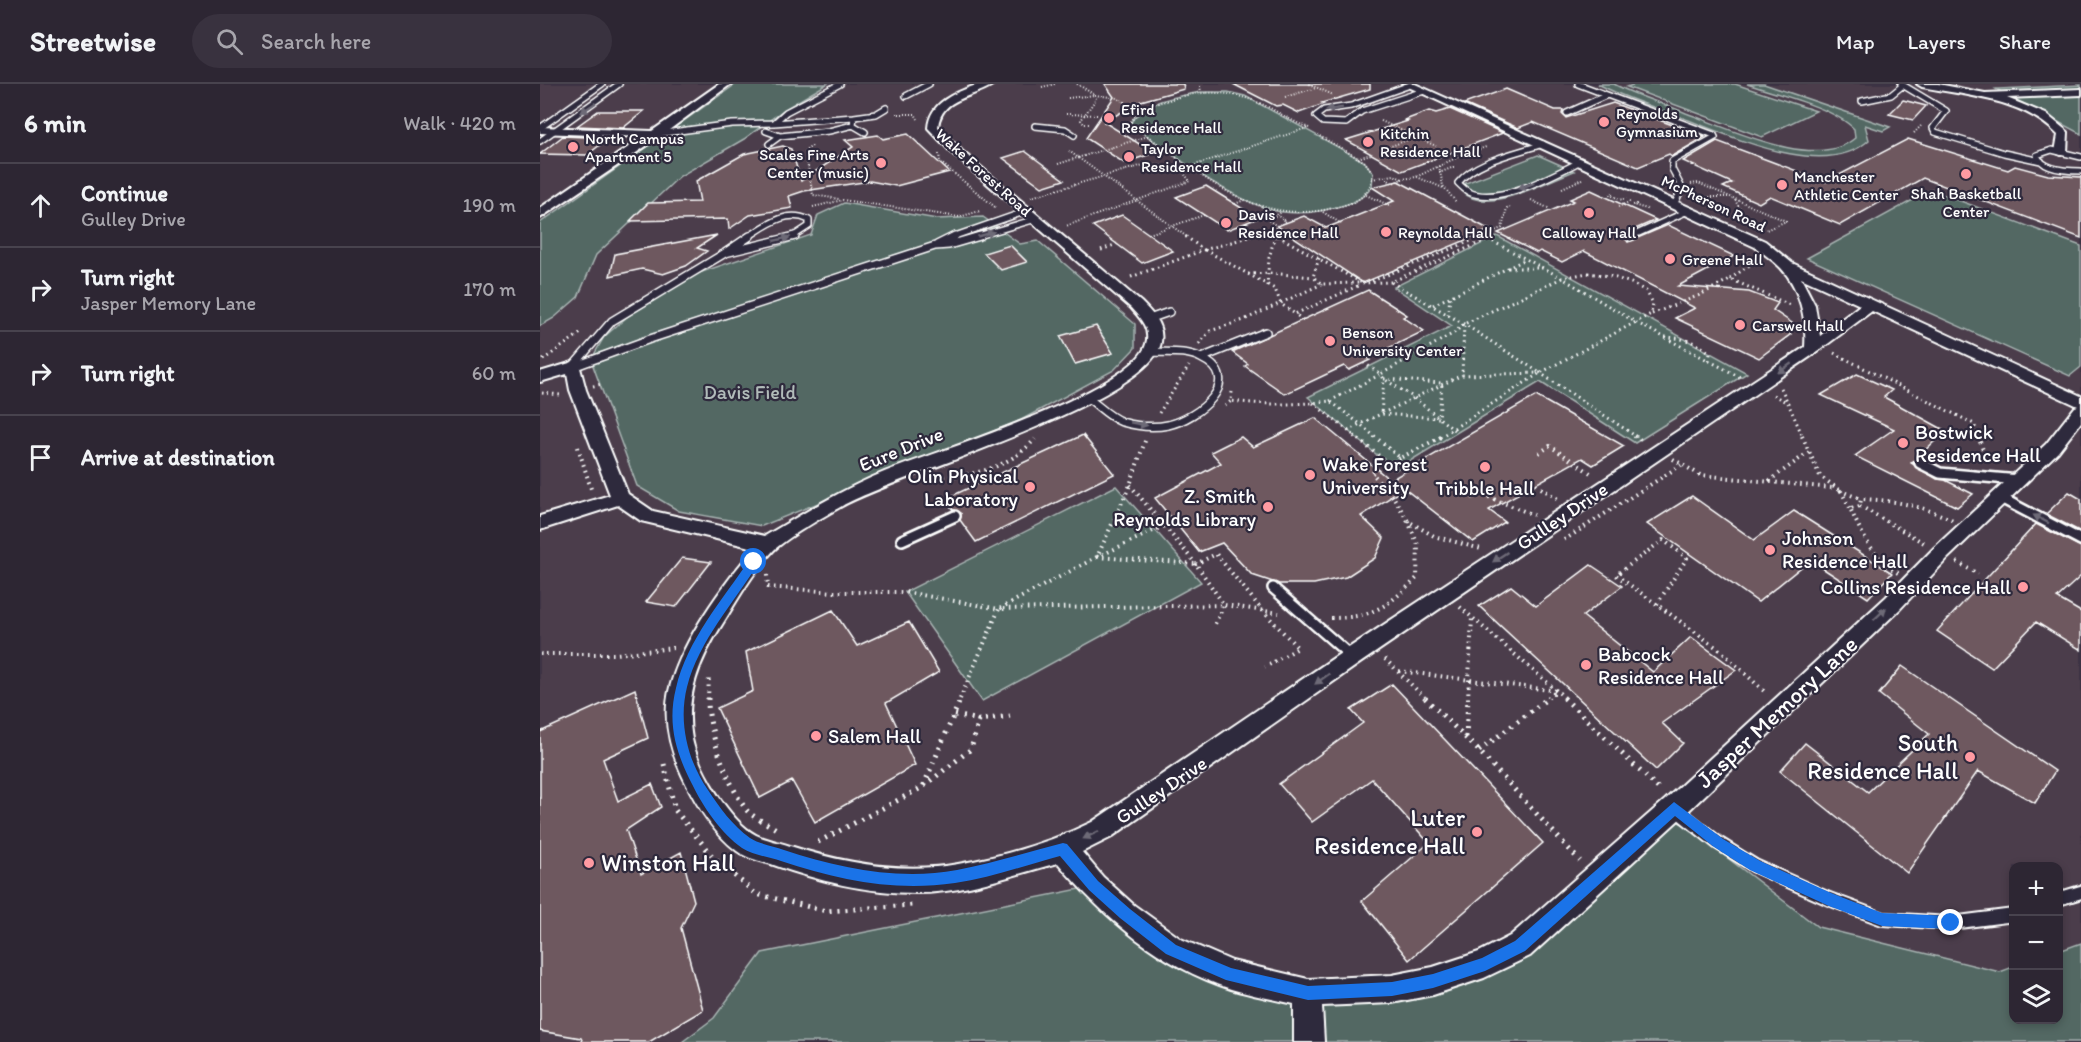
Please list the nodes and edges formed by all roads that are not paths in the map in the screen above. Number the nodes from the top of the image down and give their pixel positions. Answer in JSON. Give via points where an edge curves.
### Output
{"nodes":[{"id":1,"x":602,"y":84,"type":"edge"},
{"id":2,"x":619,"y":84,"type":"edge"},
{"id":3,"x":726,"y":84,"type":"edge"},
{"id":4,"x":840,"y":84,"type":"edge"},
{"id":5,"x":930,"y":84,"type":"edge"},
{"id":6,"x":989,"y":84,"type":"edge"},
{"id":7,"x":1578,"y":84,"type":"edge"},
{"id":8,"x":1922,"y":84,"type":"edge"},
{"id":9,"x":1901,"y":85,"type":"edge"},
{"id":10,"x":1418,"y":86,"type":"edge"},
{"id":11,"x":2081,"y":92,"type":"edge"},
{"id":12,"x":1607,"y":94,"type":"junction"},
{"id":13,"x":906,"y":96,"type":"dead end"},
{"id":14,"x":1996,"y":97,"type":"junction"},
{"id":15,"x":1862,"y":101,"type":"dead end"},
{"id":16,"x":886,"y":108,"type":"dead end"},
{"id":17,"x":1567,"y":113,"type":"dead end"},
{"id":18,"x":854,"y":117,"type":"junction"},
{"id":19,"x":774,"y":123,"type":"junction"},
{"id":20,"x":853,"y":125,"type":"junction"},
{"id":21,"x":1035,"y":126,"type":"dead end"},
{"id":22,"x":540,"y":129,"type":"edge"},
{"id":23,"x":556,"y":130,"type":"junction"},
{"id":24,"x":766,"y":131,"type":"dead end"},
{"id":25,"x":865,"y":132,"type":"dead end"},
{"id":26,"x":657,"y":134,"type":"junction"},
{"id":27,"x":1074,"y":135,"type":"dead end"},
{"id":28,"x":780,"y":136,"type":"junction"},
{"id":29,"x":540,"y":141,"type":"edge"},
{"id":30,"x":769,"y":144,"type":"dead end"},
{"id":31,"x":1543,"y":144,"type":"junction"},
{"id":32,"x":2061,"y":152,"type":"junction"},
{"id":33,"x":2081,"y":157,"type":"edge"},
{"id":34,"x":2041,"y":161,"type":"junction"},
{"id":35,"x":1579,"y":162,"type":"junction"},
{"id":36,"x":2081,"y":171,"type":"edge"},
{"id":37,"x":1675,"y":203,"type":"junction"},
{"id":38,"x":1690,"y":210,"type":"junction"},
{"id":39,"x":540,"y":214,"type":"edge"},
{"id":40,"x":1032,"y":215,"type":"junction"},
{"id":41,"x":1630,"y":237,"type":"dead end"},
{"id":42,"x":935,"y":246,"type":"junction"},
{"id":43,"x":725,"y":253,"type":"junction"},
{"id":44,"x":1787,"y":266,"type":"junction"},
{"id":45,"x":1868,"y":304,"type":"junction"},
{"id":46,"x":1169,"y":312,"type":"dead end"},
{"id":47,"x":1149,"y":319,"type":"junction"},
{"id":48,"x":1266,"y":332,"type":"dead end"},
{"id":49,"x":1815,"y":347,"type":"junction"},
{"id":50,"x":1150,"y":352,"type":"junction"},
{"id":51,"x":1198,"y":357,"type":"junction"},
{"id":52,"x":573,"y":366,"type":"junction"},
{"id":53,"x":540,"y":377,"type":"edge"},
{"id":54,"x":1088,"y":398,"type":"junction"},
{"id":55,"x":2081,"y":402,"type":"edge"},
{"id":56,"x":2081,"y":411,"type":"edge"},
{"id":57,"x":1920,"y":464,"type":"dead end"},
{"id":58,"x":1997,"y":488,"type":"junction"},
{"id":59,"x":620,"y":498,"type":"junction"},
{"id":60,"x":955,"y":516,"type":"dead end"},
{"id":61,"x":540,"y":523,"type":"edge"},
{"id":62,"x":902,"y":540,"type":"dead end"},
{"id":63,"x":2081,"y":540,"type":"edge"},
{"id":64,"x":768,"y":544,"type":"junction"},
{"id":65,"x":1274,"y":588,"type":"dead end"},
{"id":66,"x":1352,"y":657,"type":"junction"},
{"id":67,"x":1664,"y":800,"type":"junction"},
{"id":68,"x":1063,"y":849,"type":"junction"},
{"id":69,"x":2081,"y":892,"type":"edge"},
{"id":70,"x":2063,"y":897,"type":"edge"},
{"id":71,"x":2009,"y":916,"type":"edge"},
{"id":72,"x":1308,"y":993,"type":"junction"},
{"id":73,"x":1310,"y":1042,"type":"edge"}],
"edges":[{"from":1,"to":22,"type":"lane"},
{"from":2,"to":23,"type":"lane","one_way":true},
{"from":3,"to":26,"type":"street"},
{"from":4,"to":19,"type":"lane","via":[[786,112]]},
{"from":5,"to":13,"type":"lane"},
{"from":6,"to":40,"type":"street","name":"Wake Forest Road","via":[[946,103],[934,116],[933,128]]},
{"from":7,"to":12,"type":"lane"},
{"from":8,"to":14,"type":"street"},
{"from":9,"to":15,"type":"lane","via":[[1891,95]]},
{"from":9,"to":34,"type":"lane","via":[[1946,111],[1933,128],[1935,132]]},
{"from":10,"to":10,"type":"lane","one_way":true,"via":[[1324,110],[1316,116],[1323,122],[1346,123],[1362,111]]},
{"from":10,"to":31,"type":"street","name":"McPherson Road"},
{"from":11,"to":14,"type":"street"},
{"from":12,"to":17,"type":"lane"},
{"from":12,"to":37,"type":"lane","via":[[1716,136],[1672,161],[1682,188]]},
{"from":14,"to":32,"type":"street","via":[[2060,129],[2064,134]]},
{"from":16,"to":18,"type":"lane","via":[[876,114]]},
{"from":18,"to":19,"type":"lane"},
{"from":18,"to":20,"type":"lane"},
{"from":19,"to":26,"type":"lane"},
{"from":20,"to":25,"type":"lane"},
{"from":20,"to":28,"type":"lane"},
{"from":21,"to":27,"type":"lane","via":[[1065,129]]},
{"from":22,"to":23,"type":"street"},
{"from":23,"to":26,"type":"street"},
{"from":23,"to":29,"type":"lane"},
{"from":24,"to":28,"type":"lane"},
{"from":26,"to":39,"type":"street"},
{"from":28,"to":30,"type":"lane"},
{"from":31,"to":35,"type":"street","name":"McPherson Road"},
{"from":35,"to":31,"type":"lane","one_way":true,"via":[[1498,195],[1475,194],[1458,183],[1461,177],[1478,169]]},
{"from":32,"to":33,"type":"lane"},
{"from":32,"to":34,"type":"lane","via":[[2039,152],[2037,158]]},
{"from":34,"to":36,"type":"lane","via":[[2055,168]]},
{"from":35,"to":37,"type":"street","name":"McPherson Road"},
{"from":37,"to":38,"type":"street","name":"McPherson Road"},
{"from":38,"to":41,"type":"lane"},
{"from":38,"to":44,"type":"street","name":"McPherson Road","via":[[1760,243]]},
{"from":42,"to":40,"type":"lane","one_way":true,"via":[[949,245]]},
{"from":40,"to":42,"type":"lane","via":[[962,232]]},
{"from":40,"to":47,"type":"street"},
{"from":42,"to":52,"type":"lane"},
{"from":43,"to":43,"type":"lane","one_way":true,"via":[[793,237],[809,226],[809,220],[799,215],[776,219]]},
{"from":43,"to":52,"type":"lane","via":[[612,321]]},
{"from":44,"to":45,"type":"street","name":"McPherson Road"},
{"from":44,"to":49,"type":"street","via":[[1808,302]]},
{"from":45,"to":49,"type":"street","name":"Gulley Drive"},
{"from":45,"to":55,"type":"street","name":"McPherson Road"},
{"from":46,"to":47,"type":"lane"},
{"from":47,"to":50,"type":"street","via":[[1155,335]]},
{"from":48,"to":51,"type":"lane"},
{"from":49,"to":66,"type":"street","name":"Gulley Drive","one_way":true},
{"from":50,"to":51,"type":"lane"},
{"from":50,"to":54,"type":"street","name":"Eure Drive","via":[[1129,374]]},
{"from":54,"to":51,"type":"lane","one_way":true,"via":[[1118,420],[1150,426],[1170,424],[1218,392],[1220,379]]},
{"from":52,"to":53,"type":"street"},
{"from":52,"to":59,"type":"street","via":[[578,390]]},
{"from":54,"to":64,"type":"street","name":"Eure Drive","via":[[836,501]]},
{"from":56,"to":58,"type":"street","name":"Jasper Memory Lane","via":[[2052,448],[2019,480]]},
{"from":57,"to":58,"type":"lane"},
{"from":63,"to":58,"type":"lane","one_way":true},
{"from":67,"to":58,"type":"street","name":"Jasper Memory Lane","one_way":true,"via":[[1893,603]]},
{"from":59,"to":61,"type":"street"},
{"from":59,"to":64,"type":"street","via":[[648,516]]},
{"from":60,"to":62,"type":"lane"},
{"from":64,"to":68,"type":"street","name":"Gulley Drive","via":[[689,643],[681,687],[677,719],[684,755],[721,819],[747,844],[819,868],[867,878],[957,877]]},
{"from":65,"to":66,"type":"lane"},
{"from":66,"to":68,"type":"street","name":"Gulley Drive","one_way":true,"via":[[1101,830]]},
{"from":67,"to":71,"type":"lane","via":[[1718,843],[1755,866],[1882,919],[1951,923]]},
{"from":67,"to":72,"type":"street","name":"Jasper Memory Lane","via":[[1520,946],[1485,964],[1433,981],[1392,989]]},
{"from":68,"to":72,"type":"street","name":"Jasper Memory Lane","via":[[1094,886],[1171,949],[1231,975]]},
{"from":69,"to":70,"type":"lane"},
{"from":72,"to":73,"type":"street"}]}
